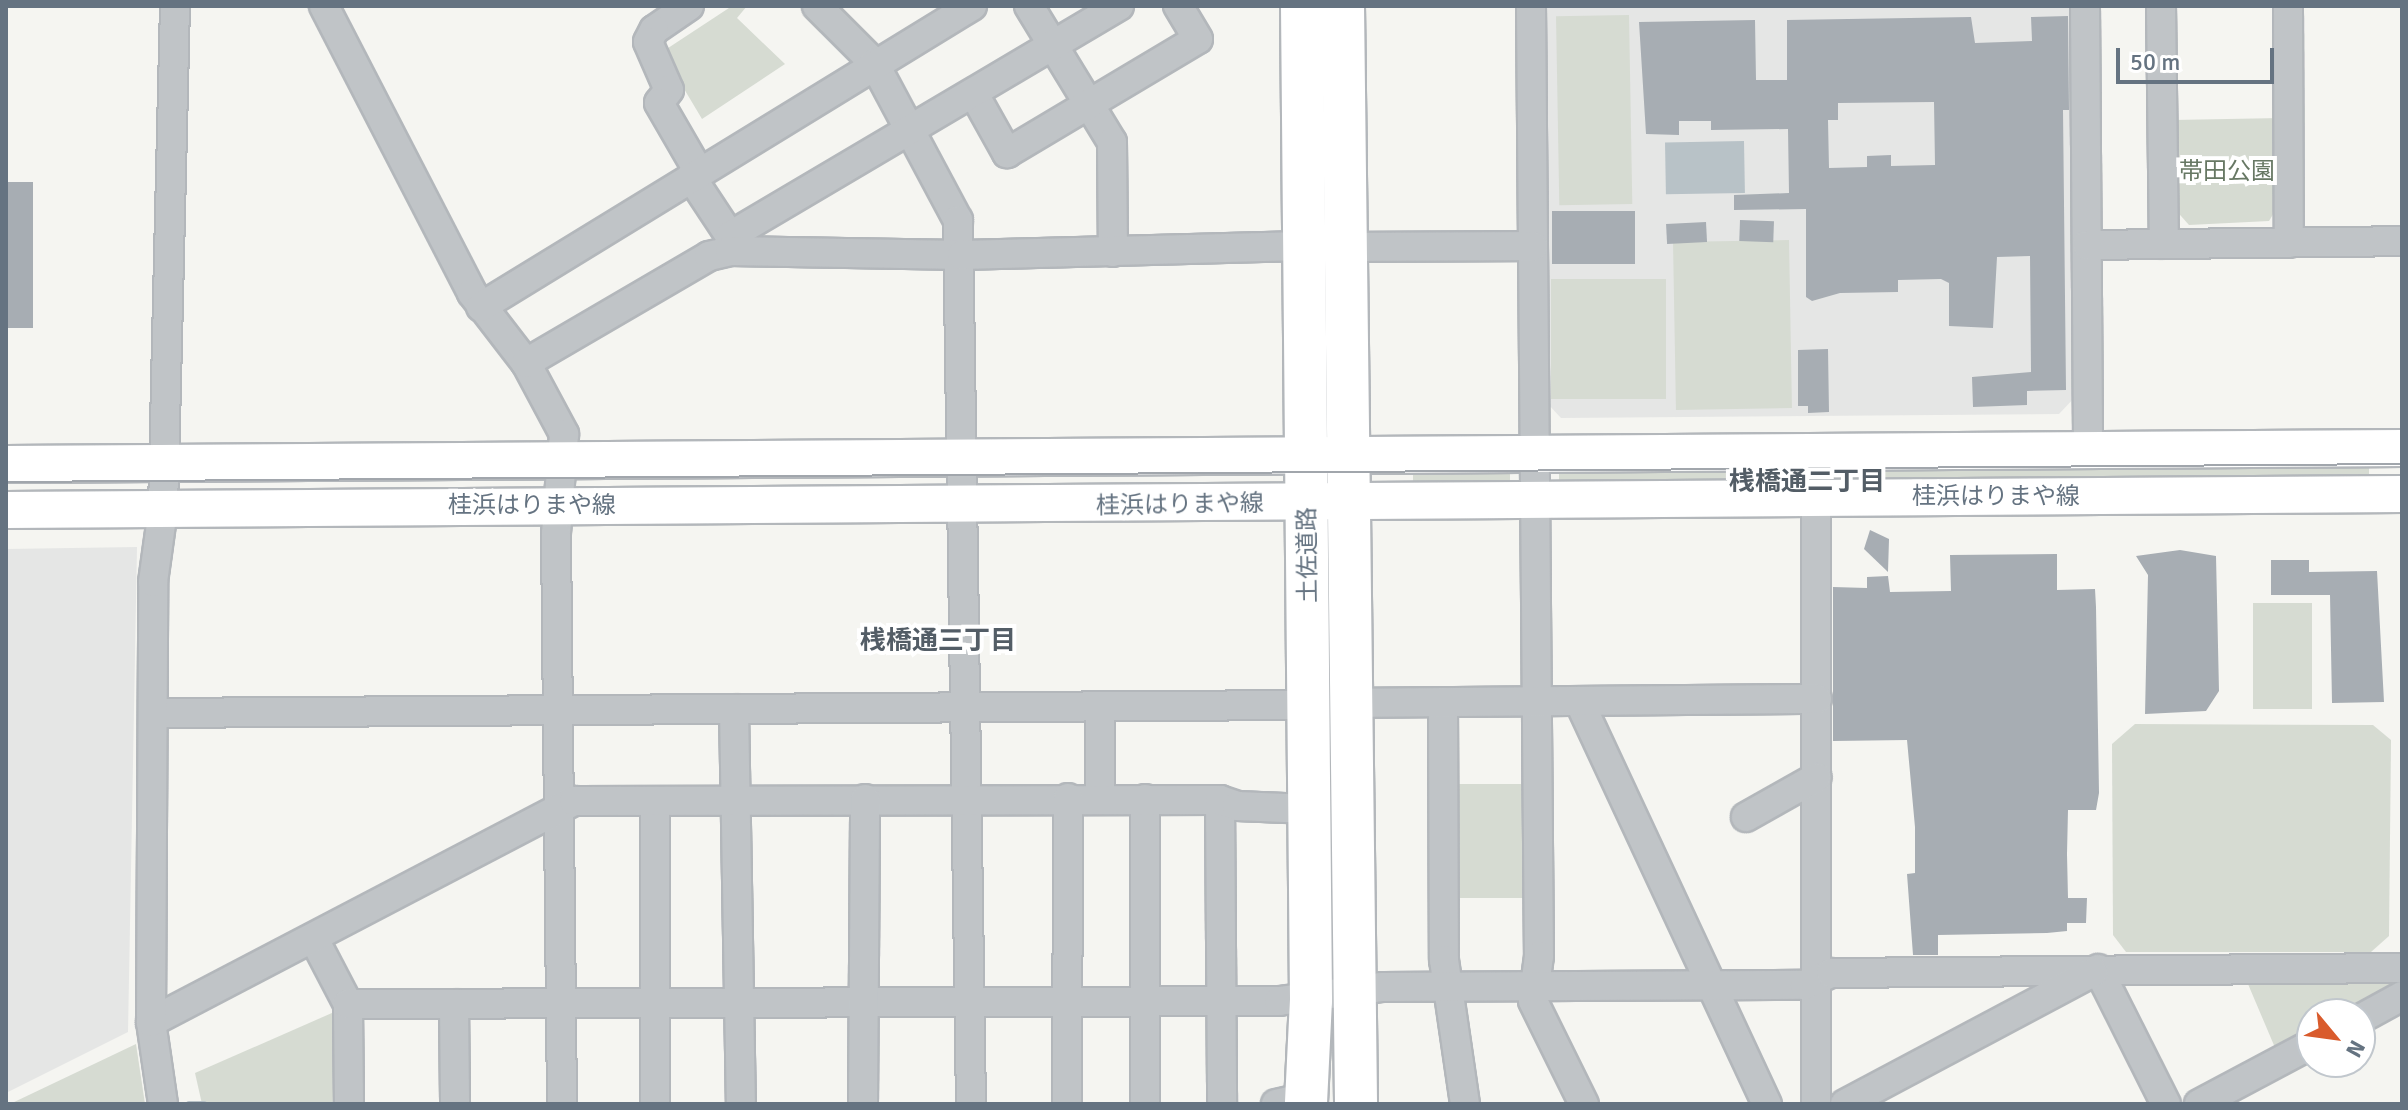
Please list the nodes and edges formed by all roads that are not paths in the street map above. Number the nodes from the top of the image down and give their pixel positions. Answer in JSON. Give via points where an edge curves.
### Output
{"nodes":[{"id":1,"x":175,"y":6,"type":"edge"},
{"id":2,"x":324,"y":6,"type":"edge"},
{"id":3,"x":689,"y":6,"type":"edge"},
{"id":4,"x":817,"y":6,"type":"edge"},
{"id":5,"x":972,"y":6,"type":"edge"},
{"id":6,"x":1029,"y":6,"type":"edge"},
{"id":7,"x":1119,"y":6,"type":"edge"},
{"id":8,"x":1178,"y":6,"type":"edge"},
{"id":9,"x":1302,"y":6,"type":"edge"},
{"id":10,"x":1343,"y":6,"type":"edge"},
{"id":11,"x":1531,"y":6,"type":"edge"},
{"id":12,"x":2085,"y":6,"type":"edge"},
{"id":13,"x":2161,"y":6,"type":"edge"},
{"id":14,"x":2288,"y":6,"type":"edge"},
{"id":15,"x":1054,"y":46,"type":"junction"},
{"id":16,"x":874,"y":63,"type":"junction"},
{"id":17,"x":974,"y":94,"type":"junction"},
{"id":18,"x":1089,"y":105,"type":"junction"},
{"id":19,"x":912,"y":131,"type":"junction"},
{"id":20,"x":695,"y":174,"type":"junction"},
{"id":21,"x":2402,"y":241,"type":"edge"},
{"id":22,"x":2289,"y":243,"type":"junction"},
{"id":23,"x":730,"y":244,"type":"junction"},
{"id":24,"x":2164,"y":244,"type":"junction"},
{"id":25,"x":2087,"y":245,"type":"junction"},
{"id":26,"x":1302,"y":246,"type":"junction"},
{"id":27,"x":1533,"y":246,"type":"junction"},
{"id":28,"x":1348,"y":247,"type":"junction"},
{"id":29,"x":1113,"y":252,"type":"junction"},
{"id":30,"x":962,"y":255,"type":"junction"},
{"id":31,"x":481,"y":307,"type":"junction"},
{"id":32,"x":526,"y":363,"type":"junction"},
{"id":33,"x":2402,"y":448,"type":"edge"},
{"id":34,"x":2088,"y":452,"type":"junction"},
{"id":35,"x":1816,"y":453,"type":"junction"},
{"id":36,"x":1534,"y":455,"type":"junction"},
{"id":37,"x":1305,"y":457,"type":"junction"},
{"id":38,"x":1347,"y":457,"type":"junction"},
{"id":39,"x":963,"y":458,"type":"junction"},
{"id":40,"x":164,"y":462,"type":"junction"},
{"id":41,"x":563,"y":462,"type":"junction"},
{"id":42,"x":6,"y":464,"type":"edge"},
{"id":43,"x":2402,"y":494,"type":"edge"},
{"id":44,"x":1815,"y":498,"type":"junction"},
{"id":45,"x":1534,"y":501,"type":"junction"},
{"id":46,"x":1328,"y":503,"type":"junction"},
{"id":47,"x":559,"y":505,"type":"junction"},
{"id":48,"x":963,"y":507,"type":"junction"},
{"id":49,"x":6,"y":510,"type":"edge"},
{"id":50,"x":163,"y":510,"type":"junction"},
{"id":51,"x":1817,"y":699,"type":"junction"},
{"id":52,"x":1536,"y":701,"type":"junction"},
{"id":53,"x":1579,"y":701,"type":"junction"},
{"id":54,"x":1443,"y":702,"type":"junction"},
{"id":55,"x":1352,"y":703,"type":"junction"},
{"id":56,"x":1309,"y":705,"type":"junction"},
{"id":57,"x":1100,"y":706,"type":"junction"},
{"id":58,"x":965,"y":707,"type":"junction"},
{"id":59,"x":734,"y":709,"type":"junction"},
{"id":60,"x":558,"y":711,"type":"junction"},
{"id":61,"x":153,"y":713,"type":"junction"},
{"id":62,"x":1817,"y":777,"type":"junction"},
{"id":63,"x":968,"y":797,"type":"junction"},
{"id":64,"x":1068,"y":798,"type":"junction"},
{"id":65,"x":865,"y":799,"type":"junction"},
{"id":66,"x":1100,"y":799,"type":"junction"},
{"id":67,"x":1145,"y":799,"type":"junction"},
{"id":68,"x":1220,"y":800,"type":"junction"},
{"id":69,"x":655,"y":801,"type":"junction"},
{"id":70,"x":738,"y":801,"type":"junction"},
{"id":71,"x":557,"y":808,"type":"junction"},
{"id":72,"x":1309,"y":809,"type":"junction"},
{"id":73,"x":1746,"y":817,"type":"dead end"},
{"id":74,"x":315,"y":941,"type":"junction"},
{"id":75,"x":2402,"y":968,"type":"edge"},
{"id":76,"x":2098,"y":969,"type":"junction"},
{"id":77,"x":1819,"y":978,"type":"junction"},
{"id":78,"x":1535,"y":983,"type":"junction"},
{"id":79,"x":1710,"y":984,"type":"junction"},
{"id":80,"x":1447,"y":988,"type":"junction"},
{"id":81,"x":1355,"y":993,"type":"junction"},
{"id":82,"x":2402,"y":996,"type":"edge"},
{"id":83,"x":1311,"y":1000,"type":"junction"},
{"id":84,"x":1221,"y":1001,"type":"junction"},
{"id":85,"x":1066,"y":1002,"type":"junction"},
{"id":86,"x":1147,"y":1002,"type":"junction"},
{"id":87,"x":655,"y":1003,"type":"junction"},
{"id":88,"x":741,"y":1003,"type":"junction"},
{"id":89,"x":863,"y":1003,"type":"junction"},
{"id":90,"x":972,"y":1003,"type":"junction"},
{"id":91,"x":348,"y":1004,"type":"junction"},
{"id":92,"x":454,"y":1004,"type":"junction"},
{"id":93,"x":562,"y":1004,"type":"junction"},
{"id":94,"x":2376,"y":1010,"type":"edge"},
{"id":95,"x":151,"y":1022,"type":"junction"},
{"id":96,"x":2296,"y":1052,"type":"edge"},
{"id":97,"x":1296,"y":1102,"type":"edge"},
{"id":98,"x":163,"y":1104,"type":"edge"},
{"id":99,"x":349,"y":1104,"type":"edge"},
{"id":100,"x":455,"y":1104,"type":"edge"},
{"id":101,"x":562,"y":1104,"type":"edge"},
{"id":102,"x":655,"y":1104,"type":"edge"},
{"id":103,"x":741,"y":1104,"type":"edge"},
{"id":104,"x":863,"y":1104,"type":"edge"},
{"id":105,"x":971,"y":1104,"type":"edge"},
{"id":106,"x":1067,"y":1104,"type":"edge"},
{"id":107,"x":1145,"y":1104,"type":"edge"},
{"id":108,"x":1222,"y":1104,"type":"edge"},
{"id":109,"x":1356,"y":1104,"type":"edge"},
{"id":110,"x":1465,"y":1104,"type":"edge"},
{"id":111,"x":1584,"y":1104,"type":"edge"},
{"id":112,"x":1767,"y":1104,"type":"edge"},
{"id":113,"x":1816,"y":1104,"type":"edge"},
{"id":114,"x":1845,"y":1104,"type":"edge"},
{"id":115,"x":2166,"y":1104,"type":"edge"},
{"id":116,"x":2199,"y":1104,"type":"edge"}],
"edges":[{"from":1,"to":40,"type":"street"},
{"from":2,"to":31,"type":"street"},
{"from":3,"to":20,"type":"street","via":[[654,30],[648,42],[669,90],[659,103]]},
{"from":4,"to":16,"type":"street"},
{"from":5,"to":16,"type":"street"},
{"from":6,"to":15,"type":"street"},
{"from":7,"to":15,"type":"street"},
{"from":8,"to":18,"type":"street","via":[[1198,39]]},
{"from":9,"to":26,"type":"highway","name":"土佐道路"},
{"from":10,"to":28,"type":"highway","name":"土佐道路"},
{"from":11,"to":27,"type":"street"},
{"from":12,"to":25,"type":"street"},
{"from":13,"to":24,"type":"street"},
{"from":14,"to":22,"type":"street"},
{"from":15,"to":17,"type":"street"},
{"from":15,"to":18,"type":"street"},
{"from":16,"to":19,"type":"street"},
{"from":16,"to":20,"type":"street"},
{"from":17,"to":18,"type":"street","via":[[1007,153]]},
{"from":17,"to":19,"type":"street"},
{"from":18,"to":29,"type":"street","via":[[1112,142]]},
{"from":19,"to":23,"type":"street"},
{"from":19,"to":30,"type":"street","via":[[951,198]]},
{"from":20,"to":23,"type":"street"},
{"from":20,"to":31,"type":"street"},
{"from":21,"to":22,"type":"street"},
{"from":22,"to":24,"type":"street"},
{"from":23,"to":30,"type":"street"},
{"from":23,"to":32,"type":"street"},
{"from":24,"to":25,"type":"street"},
{"from":25,"to":34,"type":"street"},
{"from":26,"to":29,"type":"street"},
{"from":26,"to":37,"type":"highway","name":"土佐道路"},
{"from":27,"to":28,"type":"street"},
{"from":27,"to":36,"type":"street"},
{"from":28,"to":38,"type":"highway","name":"土佐道路"},
{"from":29,"to":30,"type":"street"},
{"from":30,"to":39,"type":"street"},
{"from":31,"to":32,"type":"street"},
{"from":32,"to":41,"type":"street","via":[[564,434]]},
{"from":33,"to":34,"type":"main road","name":"桂浜はりまや線"},
{"from":34,"to":35,"type":"main road","name":"桂浜はりまや線"},
{"from":35,"to":36,"type":"main road","name":"桂浜はりまや線"},
{"from":35,"to":44,"type":"street"},
{"from":36,"to":38,"type":"main road","name":"桂浜はりまや線"},
{"from":36,"to":45,"type":"street"},
{"from":37,"to":38,"type":"main road","name":"桂浜はりまや線"},
{"from":37,"to":39,"type":"main road","name":"桂浜はりまや線"},
{"from":37,"to":46,"type":"highway","name":"土佐道路"},
{"from":38,"to":46,"type":"highway","name":"土佐道路"},
{"from":39,"to":41,"type":"main road","name":"桂浜はりまや線"},
{"from":39,"to":48,"type":"street"},
{"from":40,"to":41,"type":"main road","name":"桂浜はりまや線"},
{"from":40,"to":42,"type":"main road","name":"桂浜はりまや線"},
{"from":40,"to":50,"type":"street"},
{"from":41,"to":47,"type":"street"},
{"from":43,"to":44,"type":"main road","name":"桂浜はりまや線"},
{"from":44,"to":45,"type":"main road","name":"桂浜はりまや線"},
{"from":44,"to":51,"type":"street"},
{"from":45,"to":46,"type":"main road","name":"桂浜はりまや線"},
{"from":45,"to":52,"type":"street"},
{"from":46,"to":48,"type":"main road","name":"桂浜はりまや線"},
{"from":46,"to":55,"type":"highway","name":"土佐道路"},
{"from":46,"to":56,"type":"highway","name":"土佐道路"},
{"from":47,"to":48,"type":"main road","name":"桂浜はりまや線"},
{"from":47,"to":50,"type":"main road","name":"桂浜はりまや線"},
{"from":47,"to":60,"type":"street"},
{"from":48,"to":58,"type":"street"},
{"from":49,"to":50,"type":"main road","name":"桂浜はりまや線"},
{"from":50,"to":61,"type":"street","via":[[153,582]]},
{"from":51,"to":53,"type":"street"},
{"from":51,"to":62,"type":"street"},
{"from":52,"to":53,"type":"street"},
{"from":52,"to":54,"type":"street"},
{"from":52,"to":78,"type":"street"},
{"from":53,"to":79,"type":"street"},
{"from":54,"to":55,"type":"street"},
{"from":54,"to":80,"type":"street"},
{"from":55,"to":81,"type":"highway","name":"土佐道路"},
{"from":56,"to":57,"type":"street"},
{"from":56,"to":72,"type":"highway","name":"土佐道路"},
{"from":57,"to":58,"type":"street"},
{"from":57,"to":66,"type":"street"},
{"from":58,"to":59,"type":"street"},
{"from":58,"to":63,"type":"street"},
{"from":59,"to":60,"type":"street"},
{"from":59,"to":70,"type":"street"},
{"from":60,"to":61,"type":"street"},
{"from":60,"to":71,"type":"street"},
{"from":61,"to":95,"type":"street"},
{"from":62,"to":73,"type":"street"},
{"from":62,"to":77,"type":"street"},
{"from":63,"to":64,"type":"street"},
{"from":63,"to":65,"type":"street"},
{"from":63,"to":90,"type":"street"},
{"from":64,"to":66,"type":"street"},
{"from":64,"to":85,"type":"street"},
{"from":65,"to":70,"type":"street"},
{"from":65,"to":89,"type":"street"},
{"from":66,"to":67,"type":"street"},
{"from":67,"to":68,"type":"street"},
{"from":67,"to":86,"type":"street"},
{"from":68,"to":72,"type":"street"},
{"from":68,"to":84,"type":"street"},
{"from":69,"to":70,"type":"street"},
{"from":69,"to":71,"type":"street","via":[[574,801]]},
{"from":69,"to":87,"type":"street"},
{"from":70,"to":88,"type":"street"},
{"from":71,"to":74,"type":"street"},
{"from":71,"to":93,"type":"street"},
{"from":72,"to":83,"type":"highway","name":"土佐道路"},
{"from":74,"to":91,"type":"street"},
{"from":74,"to":95,"type":"street"},
{"from":75,"to":76,"type":"street"},
{"from":76,"to":77,"type":"street"},
{"from":76,"to":114,"type":"street"},
{"from":76,"to":115,"type":"street"},
{"from":77,"to":79,"type":"street","via":[[1805,985]]},
{"from":77,"to":113,"type":"street"},
{"from":78,"to":79,"type":"street"},
{"from":78,"to":80,"type":"street"},
{"from":78,"to":111,"type":"street","via":[[1533,1001]]},
{"from":79,"to":112,"type":"street"},
{"from":80,"to":81,"type":"street"},
{"from":80,"to":110,"type":"street"},
{"from":81,"to":83,"type":"street"},
{"from":81,"to":109,"type":"highway","name":"土佐道路"},
{"from":82,"to":94,"type":"street"},
{"from":83,"to":84,"type":"street"},
{"from":83,"to":97,"type":"highway","name":"土佐道路"},
{"from":84,"to":86,"type":"street"},
{"from":84,"to":108,"type":"street"},
{"from":85,"to":86,"type":"street"},
{"from":85,"to":90,"type":"street"},
{"from":85,"to":106,"type":"street"},
{"from":86,"to":107,"type":"street"},
{"from":87,"to":88,"type":"street"},
{"from":87,"to":93,"type":"street"},
{"from":87,"to":102,"type":"street"},
{"from":88,"to":89,"type":"street"},
{"from":88,"to":103,"type":"street"},
{"from":89,"to":90,"type":"street"},
{"from":89,"to":104,"type":"street"},
{"from":90,"to":105,"type":"street"},
{"from":91,"to":92,"type":"street"},
{"from":91,"to":99,"type":"street"},
{"from":92,"to":93,"type":"street"},
{"from":92,"to":100,"type":"street"},
{"from":93,"to":101,"type":"street"},
{"from":95,"to":98,"type":"street"},
{"from":96,"to":116,"type":"street"}]}
